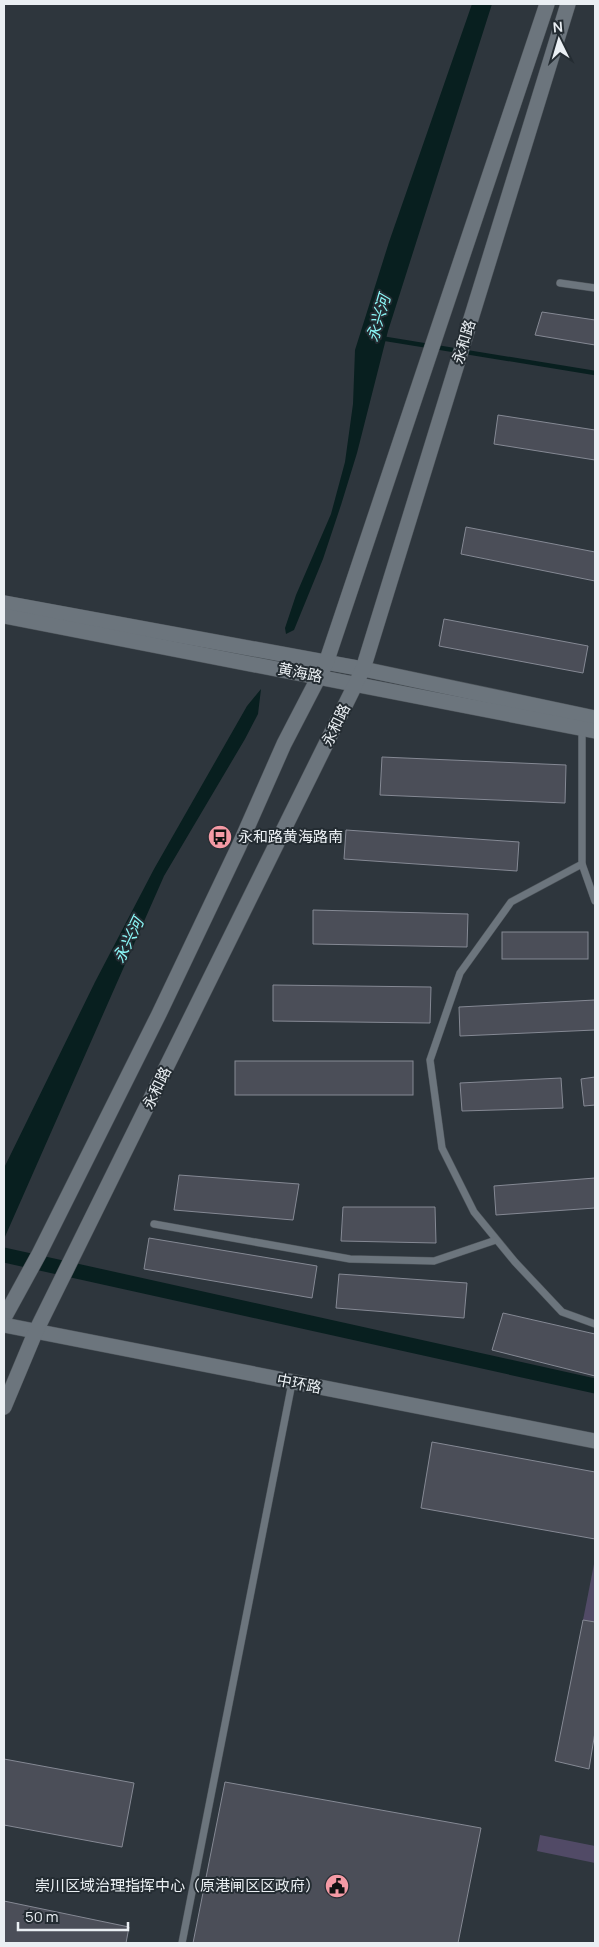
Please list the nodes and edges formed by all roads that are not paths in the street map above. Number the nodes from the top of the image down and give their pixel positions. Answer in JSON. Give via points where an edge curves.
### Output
{"nodes":[{"id":1,"x":547,"y":4,"type":"edge"},
{"id":2,"x":568,"y":4,"type":"edge"},
{"id":3,"x":560,"y":283,"type":"dead end"},
{"id":4,"x":595,"y":288,"type":"edge"},
{"id":5,"x":4,"y":604,"type":"edge"},
{"id":6,"x":4,"y":616,"type":"edge"},
{"id":7,"x":322,"y":669,"type":"junction"},
{"id":8,"x":363,"y":669,"type":"junction"},
{"id":9,"x":357,"y":684,"type":"junction"},
{"id":10,"x":589,"y":723,"type":"edge"},
{"id":11,"x":582,"y":864,"type":"junction"},
{"id":12,"x":595,"y":902,"type":"edge"},
{"id":13,"x":154,"y":1224,"type":"dead end"},
{"id":14,"x":496,"y":1240,"type":"junction"},
{"id":15,"x":4,"y":1318,"type":"edge"},
{"id":16,"x":595,"y":1324,"type":"edge"},
{"id":17,"x":4,"y":1325,"type":"edge"},
{"id":18,"x":35,"y":1332,"type":"junction"},
{"id":19,"x":292,"y":1383,"type":"junction"},
{"id":20,"x":4,"y":1407,"type":"edge"},
{"id":21,"x":595,"y":1441,"type":"edge"},
{"id":22,"x":182,"y":1943,"type":"edge"}],
"edges":[{"from":1,"to":7,"type":"main road","name":"永和路"},
{"from":2,"to":8,"type":"main road","name":"永和路"},
{"from":3,"to":4,"type":"lane"},
{"from":5,"to":7,"type":"main road","name":"黄海路"},
{"from":6,"to":7,"type":"main road","name":"黄海路"},
{"from":7,"to":8,"type":"main road","name":"黄海路"},
{"from":7,"to":9,"type":"main road","name":"黄海路"},
{"from":7,"to":15,"type":"main road","name":"永和路","via":[[162,1007]]},
{"from":8,"to":9,"type":"main road","name":"永和路"},
{"from":8,"to":10,"type":"main road","name":"黄海路"},
{"from":9,"to":10,"type":"main road","name":"黄海路"},
{"from":9,"to":18,"type":"main road","name":"永和路"},
{"from":10,"to":11,"type":"lane"},
{"from":11,"to":12,"type":"lane"},
{"from":11,"to":14,"type":"lane","via":[[511,902],[460,972],[430,1060],[442,1148],[474,1212]]},
{"from":13,"to":14,"type":"lane","via":[[350,1259],[434,1261]]},
{"from":14,"to":16,"type":"lane","via":[[562,1312]]},
{"from":17,"to":18,"type":"main road","name":"中环路"},
{"from":18,"to":19,"type":"main road","name":"中环路"},
{"from":18,"to":20,"type":"main road","name":"永和路"},
{"from":19,"to":21,"type":"main road","name":"中环路"},
{"from":19,"to":22,"type":"lane"}]}
